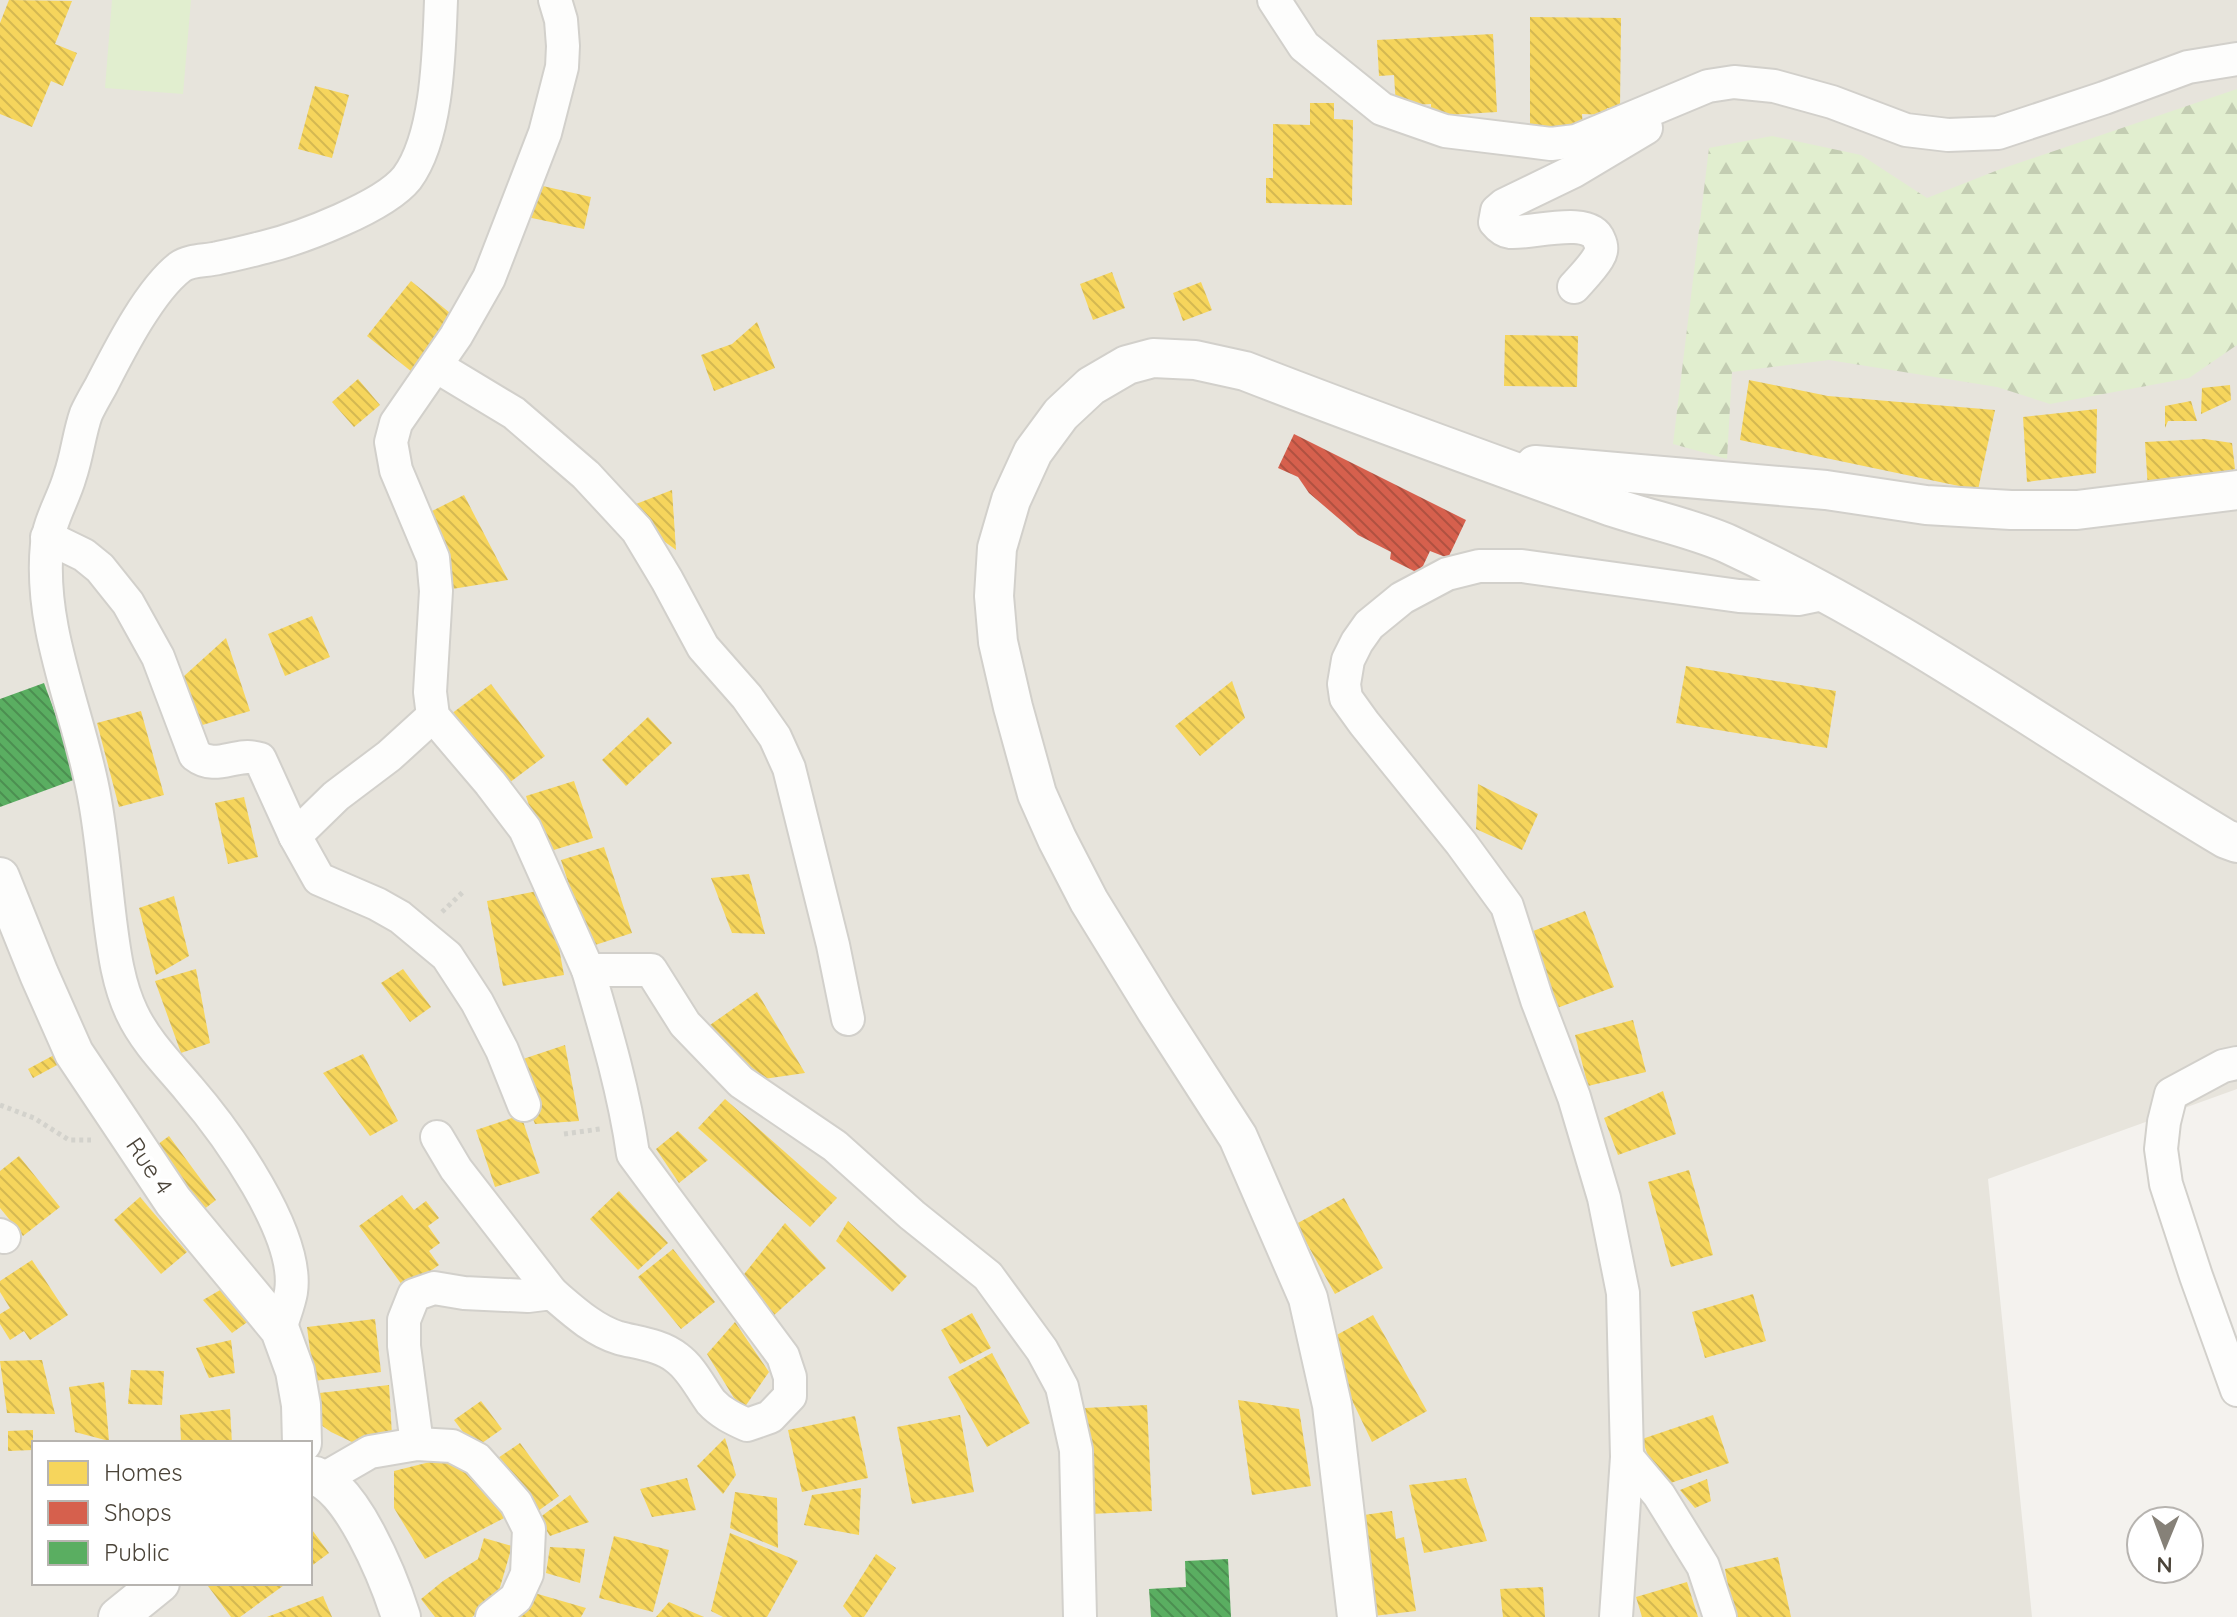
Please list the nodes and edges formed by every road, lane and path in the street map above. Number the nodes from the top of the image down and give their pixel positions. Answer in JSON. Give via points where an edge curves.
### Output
{"nodes":[{"id":1,"x":441,"y":0,"type":"edge"},
{"id":2,"x":555,"y":0,"type":"edge"},
{"id":3,"x":1274,"y":0,"type":"edge"},
{"id":4,"x":1298,"y":0,"type":"edge"},
{"id":5,"x":1304,"y":46,"type":"junction"},
{"id":6,"x":2237,"y":59,"type":"edge"},
{"id":7,"x":1708,"y":86,"type":"junction"},
{"id":8,"x":1574,"y":287,"type":"dead end"},
{"id":9,"x":436,"y":366,"type":"junction"},
{"id":10,"x":1481,"y":459,"type":"junction"},
{"id":11,"x":2237,"y":490,"type":"edge"},
{"id":12,"x":47,"y":537,"type":"junction"},
{"id":13,"x":1827,"y":593,"type":"junction"},
{"id":14,"x":433,"y":716,"type":"junction"},
{"id":15,"x":295,"y":836,"type":"junction"},
{"id":16,"x":2237,"y":843,"type":"edge"},
{"id":17,"x":0,"y":877,"type":"edge"},
{"id":18,"x":588,"y":970,"type":"junction"},
{"id":19,"x":848,"y":1019,"type":"dead end"},
{"id":20,"x":2237,"y":1063,"type":"edge"},
{"id":21,"x":0,"y":1105,"type":"edge"},
{"id":22,"x":524,"y":1105,"type":"dead end"},
{"id":23,"x":437,"y":1137,"type":"dead end"},
{"id":24,"x":92,"y":1140,"type":"dead end"},
{"id":25,"x":552,"y":1293,"type":"junction"},
{"id":26,"x":280,"y":1330,"type":"junction"},
{"id":27,"x":2237,"y":1390,"type":"edge"},
{"id":28,"x":302,"y":1441,"type":"edge"},
{"id":29,"x":417,"y":1444,"type":"junction"},
{"id":30,"x":1627,"y":1457,"type":"junction"},
{"id":31,"x":317,"y":1477,"type":"edge"},
{"id":32,"x":158,"y":1585,"type":"edge"},
{"id":33,"x":118,"y":1617,"type":"edge"},
{"id":34,"x":401,"y":1617,"type":"edge"},
{"id":35,"x":492,"y":1617,"type":"edge"},
{"id":36,"x":1080,"y":1617,"type":"edge"},
{"id":37,"x":1357,"y":1617,"type":"edge"},
{"id":38,"x":1616,"y":1617,"type":"edge"},
{"id":39,"x":1720,"y":1617,"type":"edge"}],
"edges":[{"from":1,"to":12,"type":"street","via":[[436,86],[426,138],[404,181],[375,203],[282,243],[183,264],[136,323],[86,414]]},
{"from":2,"to":9,"type":"street","via":[[562,67],[545,133],[489,278]]},
{"from":3,"to":5,"type":"street"},
{"from":4,"to":5,"type":"street"},
{"from":5,"to":7,"type":"street","via":[[1382,109],[1445,131],[1502,140],[1576,141]]},
{"from":6,"to":7,"type":"street","via":[[2188,67],[1998,133],[1906,130],[1774,86]]},
{"from":7,"to":8,"type":"street","via":[[1611,150],[1497,211],[1495,222],[1509,232],[1569,227],[1596,233],[1601,253]]},
{"from":9,"to":14,"type":"street","via":[[396,423],[391,442],[396,470],[433,558]]},
{"from":9,"to":19,"type":"street","via":[[514,413],[586,475],[637,530],[703,647],[775,737],[789,768]]},
{"from":10,"to":11,"type":"street","via":[[2011,510],[2077,510]]},
{"from":10,"to":13,"type":"street","via":[[1724,542]]},
{"from":10,"to":37,"type":"street","via":[[1245,371],[1153,358],[1127,365],[1091,386],[1061,414],[1033,452],[997,548],[998,642],[1037,794],[1089,901],[1238,1137],[1308,1298],[1332,1405]]},
{"from":12,"to":15,"type":"street","via":[[100,568],[128,603],[158,657],[195,755],[212,763],[238,756],[260,759]]},
{"from":12,"to":26,"type":"street","via":[[50,622],[95,799],[122,987],[142,1031],[206,1109],[260,1189],[281,1234],[291,1290]]},
{"from":13,"to":16,"type":"street"},
{"from":13,"to":30,"type":"street","via":[[1798,599],[1752,597],[1522,566],[1479,566],[1447,574],[1402,598],[1369,625],[1348,660],[1346,698],[1507,906],[1574,1097],[1604,1198],[1623,1293]]},
{"from":14,"to":15,"type":"street"},
{"from":14,"to":18,"type":"street","via":[[525,829]]},
{"from":15,"to":22,"type":"street","via":[[319,879],[400,917],[447,956],[502,1050]]},
{"from":17,"to":26,"type":"street","name":"Rue 4","via":[[74,1053],[173,1201]]},
{"from":18,"to":25,"type":"street","via":[[633,1154],[783,1356],[790,1396],[770,1417],[747,1425],[713,1403],[674,1355],[616,1337],[582,1319]]},
{"from":18,"to":36,"type":"street","via":[[651,970],[685,1024],[741,1082],[835,1146],[988,1276],[1062,1387],[1076,1450]]},
{"from":20,"to":27,"type":"street","via":[[2171,1094],[2161,1149],[2179,1228]]},
{"from":21,"to":24,"type":"path","via":[[69,1140]]},
{"from":23,"to":25,"type":"street"},
{"from":25,"to":29,"type":"street","via":[[528,1296],[434,1288],[414,1295],[404,1320],[404,1346]]},
{"from":26,"to":28,"type":"street","name":"Rue 4","via":[[295,1371]]},
{"from":29,"to":31,"type":"street","via":[[370,1452]]},
{"from":29,"to":35,"type":"street","via":[[452,1446],[477,1459],[516,1503],[529,1529],[527,1574],[516,1598]]},
{"from":30,"to":38,"type":"street"},
{"from":30,"to":39,"type":"street","via":[[1659,1495],[1703,1566]]},
{"from":31,"to":34,"type":"street","via":[[352,1508]]},
{"from":32,"to":33,"type":"street"}]}
